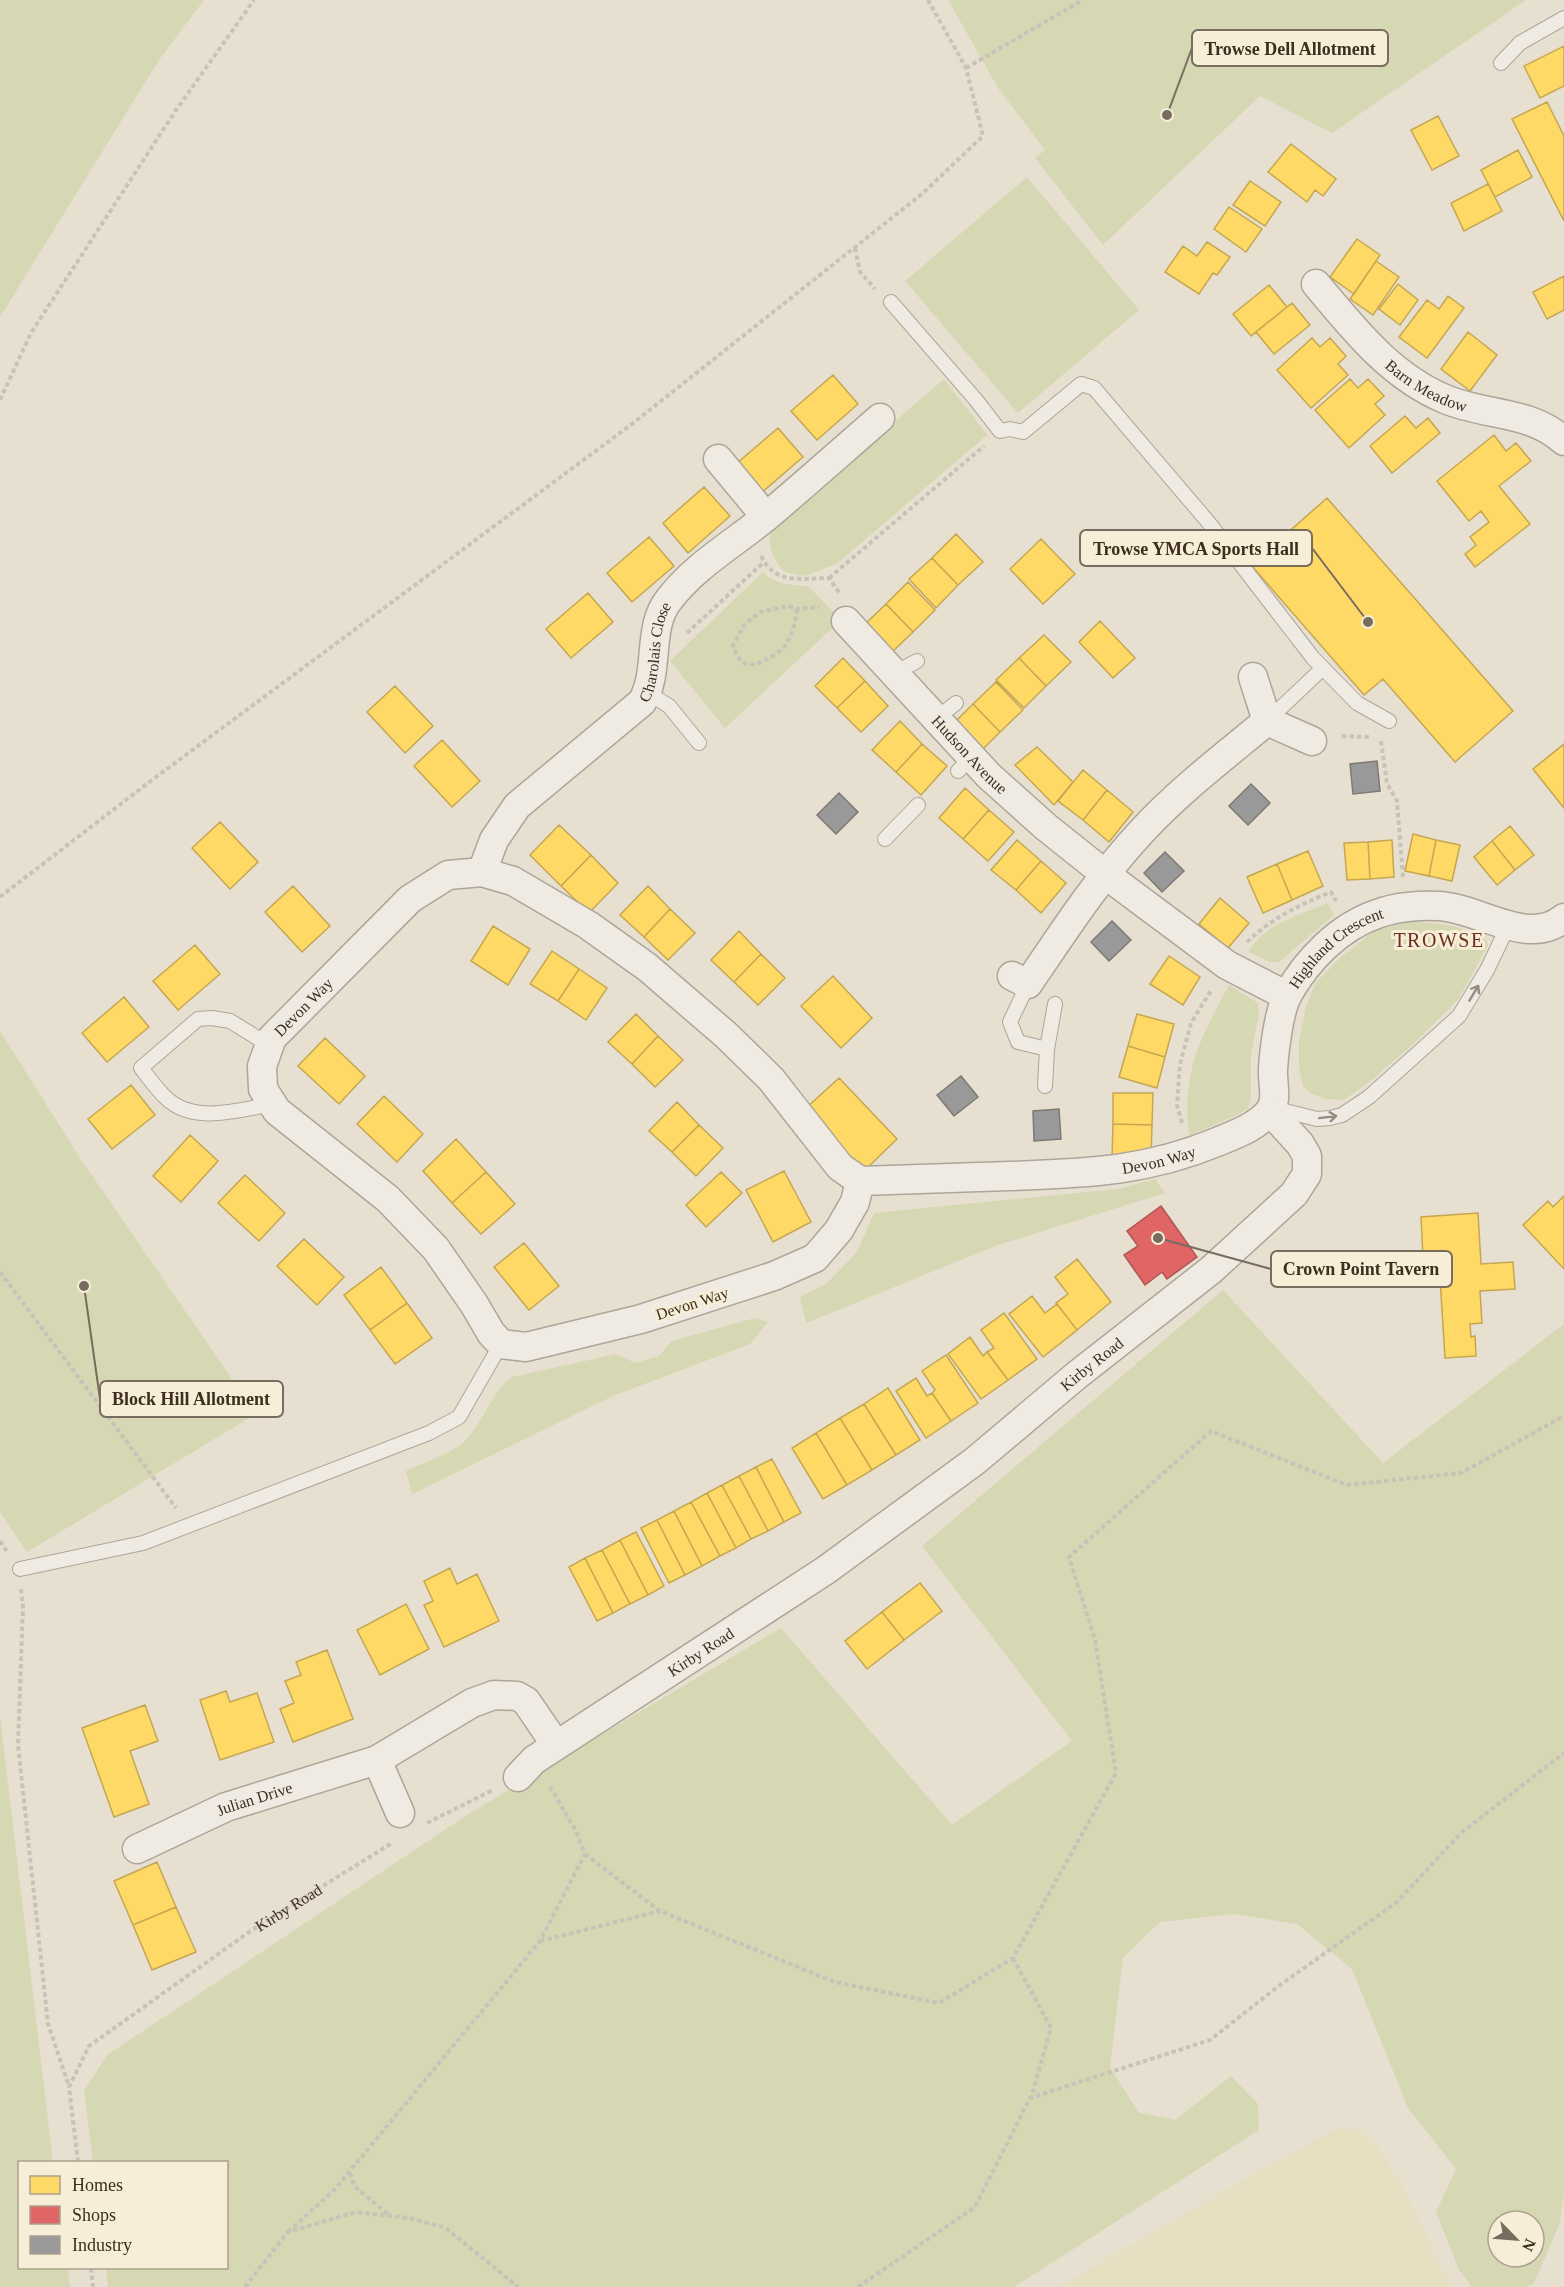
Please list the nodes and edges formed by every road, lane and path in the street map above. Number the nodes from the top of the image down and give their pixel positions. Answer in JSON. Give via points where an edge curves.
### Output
{"nodes":[{"id":1,"x":254,"y":0,"type":"edge"},
{"id":2,"x":928,"y":0,"type":"edge"},
{"id":3,"x":1083,"y":0,"type":"edge"},
{"id":4,"x":1564,"y":18,"type":"edge"},
{"id":5,"x":1502,"y":63,"type":"dead end"},
{"id":6,"x":966,"y":68,"type":"junction"},
{"id":7,"x":855,"y":248,"type":"junction"},
{"id":8,"x":1316,"y":285,"type":"dead end"},
{"id":9,"x":891,"y":302,"type":"joint"},
{"id":10,"x":0,"y":400,"type":"edge"},
{"id":11,"x":880,"y":418,"type":"dead end"},
{"id":12,"x":1000,"y":431,"type":"junction"},
{"id":13,"x":1564,"y":441,"type":"edge"},
{"id":14,"x":718,"y":459,"type":"dead end"},
{"id":15,"x":766,"y":517,"type":"junction"},
{"id":16,"x":764,"y":562,"type":"junction"},
{"id":17,"x":830,"y":578,"type":"junction"},
{"id":18,"x":797,"y":609,"type":"joint"},
{"id":19,"x":846,"y":621,"type":"joint"},
{"id":20,"x":655,"y":650,"type":"junction"},
{"id":21,"x":1323,"y":668,"type":"junction"},
{"id":22,"x":1253,"y":677,"type":"dead end"},
{"id":23,"x":648,"y":693,"type":"junction"},
{"id":24,"x":1267,"y":721,"type":"junction"},
{"id":25,"x":1389,"y":721,"type":"dead end"},
{"id":26,"x":1312,"y":741,"type":"joint"},
{"id":27,"x":699,"y":743,"type":"dead end"},
{"id":28,"x":918,"y":805,"type":"dead end"},
{"id":29,"x":885,"y":839,"type":"dead end"},
{"id":30,"x":482,"y":872,"type":"junction"},
{"id":31,"x":1105,"y":874,"type":"junction"},
{"id":32,"x":0,"y":897,"type":"edge"},
{"id":33,"x":1405,"y":908,"type":"junction"},
{"id":34,"x":1564,"y":918,"type":"edge"},
{"id":35,"x":1509,"y":924,"type":"junction"},
{"id":36,"x":1020,"y":980,"type":"joint"},
{"id":37,"x":1287,"y":996,"type":"junction"},
{"id":38,"x":1055,"y":1004,"type":"dead end"},
{"id":39,"x":269,"y":1045,"type":"junction"},
{"id":40,"x":1047,"y":1049,"type":"junction"},
{"id":41,"x":1045,"y":1086,"type":"dead end"},
{"id":42,"x":272,"y":1104,"type":"junction"},
{"id":43,"x":1271,"y":1109,"type":"junction"},
{"id":44,"x":860,"y":1181,"type":"junction"},
{"id":45,"x":0,"y":1272,"type":"edge"},
{"id":46,"x":501,"y":1344,"type":"junction"},
{"id":47,"x":1564,"y":1416,"type":"edge"},
{"id":48,"x":188,"y":1526,"type":"junction"},
{"id":49,"x":0,"y":1541,"type":"edge"},
{"id":50,"x":20,"y":1569,"type":"junction"},
{"id":51,"x":1564,"y":1753,"type":"edge"},
{"id":52,"x":377,"y":1760,"type":"junction"},
{"id":53,"x":536,"y":1761,"type":"junction"},
{"id":54,"x":406,"y":1827,"type":"junction"},
{"id":55,"x":137,"y":1850,"type":"dead end"},
{"id":56,"x":585,"y":1854,"type":"junction"},
{"id":57,"x":660,"y":1911,"type":"junction"},
{"id":58,"x":540,"y":1941,"type":"junction"},
{"id":59,"x":1013,"y":1959,"type":"junction"},
{"id":60,"x":69,"y":2087,"type":"junction"},
{"id":61,"x":1030,"y":2098,"type":"junction"},
{"id":62,"x":78,"y":2161,"type":"edge"},
{"id":63,"x":349,"y":2172,"type":"junction"},
{"id":64,"x":389,"y":2215,"type":"junction"},
{"id":65,"x":288,"y":2232,"type":"junction"},
{"id":66,"x":91,"y":2269,"type":"edge"},
{"id":67,"x":93,"y":2287,"type":"edge"},
{"id":68,"x":245,"y":2287,"type":"edge"},
{"id":69,"x":518,"y":2287,"type":"edge"},
{"id":70,"x":858,"y":2287,"type":"edge"}],
"edges":[{"from":1,"to":10,"type":"path","via":[[174,113],[31,333]]},
{"from":2,"to":6,"type":"path"},
{"from":3,"to":6,"type":"path"},
{"from":4,"to":5,"type":"lane","via":[[1520,43]]},
{"from":6,"to":7,"type":"path","via":[[983,136]]},
{"from":7,"to":9,"type":"path","via":[[860,272]]},
{"from":7,"to":32,"type":"path","via":[[632,424]]},
{"from":8,"to":13,"type":"street","name":"Barn Meadow","via":[[1359,336],[1419,386],[1464,405],[1524,418]]},
{"from":9,"to":12,"type":"lane"},
{"from":11,"to":15,"type":"street","name":"Charolais Close"},
{"from":12,"to":17,"type":"path"},
{"from":12,"to":21,"type":"lane","via":[[1023,432],[1081,384],[1094,388],[1204,517]]},
{"from":14,"to":15,"type":"street"},
{"from":15,"to":16,"type":"path","via":[[759,534],[759,552]]},
{"from":15,"to":20,"type":"street","name":"Charolais Close","via":[[695,573],[667,601],[659,617]]},
{"from":16,"to":17,"type":"path","via":[[779,577]]},
{"from":16,"to":20,"type":"path","via":[[669,650]]},
{"from":17,"to":19,"type":"path","via":[[840,594]]},
{"from":18,"to":18,"type":"path","via":[[788,642],[775,655],[756,665],[746,665],[736,656],[733,645],[744,625],[760,612],[788,606]]},
{"from":19,"to":31,"type":"street","name":"Hudson Avenue","via":[[905,668],[946,711],[965,764],[989,776]]},
{"from":20,"to":23,"type":"street","name":"Charolais Close"},
{"from":21,"to":24,"type":"lane"},
{"from":21,"to":25,"type":"lane","via":[[1357,703]]},
{"from":22,"to":24,"type":"street"},
{"from":23,"to":27,"type":"lane","via":[[669,706]]},
{"from":23,"to":30,"type":"street","name":"Charolais Close","via":[[600,739],[518,806],[494,840]]},
{"from":24,"to":26,"type":"street"},
{"from":24,"to":31,"type":"street","via":[[1186,789]]},
{"from":26,"to":33,"type":"path","via":[[1330,736],[1381,738],[1387,784],[1397,801]]},
{"from":28,"to":29,"type":"lane"},
{"from":30,"to":39,"type":"street","name":"Devon Way","via":[[448,875],[410,899]]},
{"from":30,"to":44,"type":"street","name":"Devon Way","via":[[513,880],[588,925],[646,968],[726,1035],[771,1079],[840,1167]]},
{"from":31,"to":36,"type":"street"},
{"from":31,"to":37,"type":"street","name":"Hudson Avenue","via":[[1227,965]]},
{"from":33,"to":35,"type":"street","name":"Highland Crescent","via":[[1440,906]]},
{"from":33,"to":37,"type":"street","name":"Highland Crescent","via":[[1377,914],[1349,927],[1312,959]]},
{"from":34,"to":35,"type":"street","name":"Highland Crescent","via":[[1533,931]]},
{"from":43,"to":35,"type":"lane","one_way":true,"via":[[1330,1118],[1369,1098],[1459,1016]]},
{"from":36,"to":40,"type":"lane","via":[[1010,1022],[1018,1042]]},
{"from":37,"to":43,"type":"street","name":"Highland Crescent","via":[[1274,1052]]},
{"from":38,"to":40,"type":"lane"},
{"from":39,"to":42,"type":"street","name":"Devon Way","via":[[262,1066],[263,1089]]},
{"from":39,"to":42,"type":"lane","via":[[230,1021],[198,1019],[141,1068],[166,1098],[186,1111],[218,1113]]},
{"from":40,"to":41,"type":"lane"},
{"from":42,"to":46,"type":"street","name":"Devon Way","via":[[388,1199],[435,1249]]},
{"from":43,"to":44,"type":"street","name":"Devon Way","via":[[1246,1130],[1148,1165],[1101,1172]]},
{"from":43,"to":53,"type":"street","name":"Kirby Road","via":[[1307,1156],[1307,1174],[1294,1194],[1210,1270],[975,1461],[826,1570]]},
{"from":44,"to":46,"type":"street","name":"Devon Way","via":[[855,1202],[839,1230],[815,1258],[774,1276],[641,1319],[526,1347]]},
{"from":45,"to":48,"type":"path"},
{"from":46,"to":48,"type":"lane","via":[[459,1417],[429,1433]]},
{"from":47,"to":59,"type":"path","via":[[1461,1473],[1347,1485],[1211,1431],[1070,1557],[1095,1640],[1116,1773]]},
{"from":48,"to":50,"type":"lane","via":[[143,1543]]},
{"from":49,"to":50,"type":"path"},
{"from":50,"to":60,"type":"path","via":[[23,1606],[18,1745],[48,2024]]},
{"from":51,"to":61,"type":"path","via":[[1460,1834],[1397,1902],[1210,2040]]},
{"from":52,"to":53,"type":"street","name":"Julian Drive","via":[[472,1703],[504,1694],[526,1701]]},
{"from":52,"to":54,"type":"street"},
{"from":52,"to":55,"type":"street","name":"Julian Drive","via":[[226,1807]]},
{"from":53,"to":54,"type":"path","name":"Kirby Road"},
{"from":53,"to":56,"type":"path"},
{"from":54,"to":60,"type":"path","name":"Kirby Road","via":[[89,2046]]},
{"from":56,"to":57,"type":"path"},
{"from":56,"to":58,"type":"path"},
{"from":57,"to":58,"type":"path"},
{"from":57,"to":59,"type":"path","via":[[834,1982],[939,2003]]},
{"from":58,"to":63,"type":"path"},
{"from":59,"to":61,"type":"path","via":[[1050,2028]]},
{"from":60,"to":62,"type":"path"},
{"from":61,"to":70,"type":"path","via":[[975,2207]]},
{"from":63,"to":64,"type":"path","via":[[354,2186]]},
{"from":63,"to":65,"type":"path"},
{"from":64,"to":65,"type":"path","via":[[356,2212]]},
{"from":64,"to":69,"type":"path","via":[[446,2228]]},
{"from":65,"to":68,"type":"path"},
{"from":66,"to":67,"type":"path"}]}
